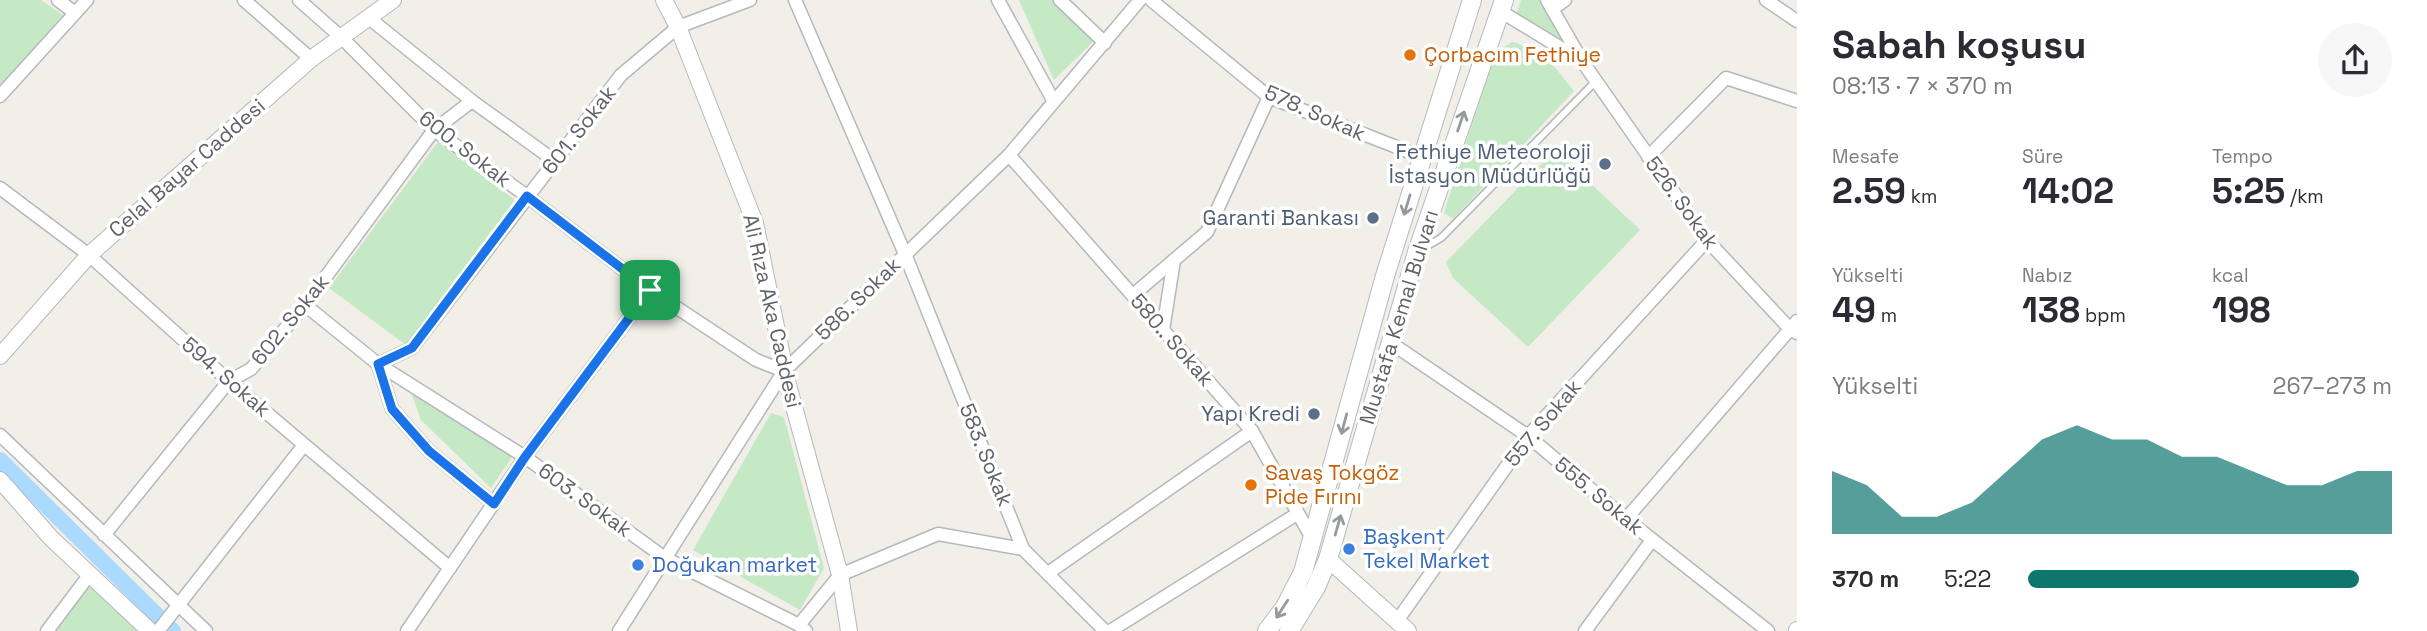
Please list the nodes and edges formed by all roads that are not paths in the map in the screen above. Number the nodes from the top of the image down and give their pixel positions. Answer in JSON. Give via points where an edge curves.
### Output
{"nodes":[{"id":1,"x":58,"y":0,"type":"edge"},
{"id":2,"x":87,"y":0,"type":"edge"},
{"id":3,"x":244,"y":0,"type":"edge"},
{"id":4,"x":299,"y":0,"type":"edge"},
{"id":5,"x":393,"y":0,"type":"edge"},
{"id":6,"x":664,"y":0,"type":"edge"},
{"id":7,"x":750,"y":0,"type":"edge"},
{"id":8,"x":795,"y":0,"type":"edge"},
{"id":9,"x":998,"y":0,"type":"edge"},
{"id":10,"x":1059,"y":0,"type":"edge"},
{"id":11,"x":1140,"y":0,"type":"edge"},
{"id":12,"x":1150,"y":0,"type":"edge"},
{"id":13,"x":1472,"y":0,"type":"edge"},
{"id":14,"x":1565,"y":0,"type":"edge"},
{"id":15,"x":1766,"y":0,"type":"edge"},
{"id":16,"x":1549,"y":5,"type":"edge"},
{"id":17,"x":1502,"y":6,"type":"edge"},
{"id":18,"x":75,"y":13,"type":"junction"},
{"id":19,"x":369,"y":18,"type":"junction"},
{"id":20,"x":1797,"y":21,"type":"edge"},
{"id":21,"x":678,"y":27,"type":"junction"},
{"id":22,"x":342,"y":37,"type":"junction"},
{"id":23,"x":1105,"y":43,"type":"junction"},
{"id":24,"x":311,"y":59,"type":"junction"},
{"id":25,"x":1582,"y":61,"type":"junction"},
{"id":26,"x":1596,"y":81,"type":"junction"},
{"id":27,"x":0,"y":96,"type":"edge"},
{"id":28,"x":1269,"y":97,"type":"junction"},
{"id":29,"x":1053,"y":100,"type":"junction"},
{"id":30,"x":472,"y":101,"type":"junction"},
{"id":31,"x":1797,"y":101,"type":"edge"},
{"id":32,"x":434,"y":130,"type":"junction"},
{"id":33,"x":1009,"y":155,"type":"junction"},
{"id":34,"x":1422,"y":157,"type":"junction"},
{"id":35,"x":1648,"y":157,"type":"junction"},
{"id":36,"x":555,"y":161,"type":"junction"},
{"id":37,"x":0,"y":188,"type":"edge"},
{"id":38,"x":527,"y":196,"type":"junction"},
{"id":39,"x":1707,"y":240,"type":"junction"},
{"id":40,"x":1417,"y":252,"type":"junction"},
{"id":41,"x":905,"y":254,"type":"junction"},
{"id":42,"x":89,"y":255,"type":"junction"},
{"id":43,"x":1174,"y":260,"type":"junction"},
{"id":44,"x":650,"y":290,"type":"junction"},
{"id":45,"x":1133,"y":295,"type":"junction"},
{"id":46,"x":305,"y":305,"type":"junction"},
{"id":47,"x":1795,"y":328,"type":"edge"},
{"id":48,"x":1163,"y":330,"type":"junction"},
{"id":49,"x":1391,"y":343,"type":"junction"},
{"id":50,"x":0,"y":356,"type":"edge"},
{"id":51,"x":378,"y":364,"type":"junction"},
{"id":52,"x":785,"y":371,"type":"junction"},
{"id":53,"x":229,"y":381,"type":"junction"},
{"id":54,"x":1252,"y":431,"type":"junction"},
{"id":55,"x":0,"y":435,"type":"edge"},
{"id":56,"x":1528,"y":436,"type":"junction"},
{"id":57,"x":304,"y":445,"type":"junction"},
{"id":58,"x":525,"y":457,"type":"junction"},
{"id":59,"x":0,"y":480,"type":"edge"},
{"id":60,"x":494,"y":504,"type":"junction"},
{"id":61,"x":1297,"y":514,"type":"junction"},
{"id":62,"x":1626,"y":519,"type":"junction"},
{"id":63,"x":104,"y":536,"type":"junction"},
{"id":64,"x":1312,"y":540,"type":"junction"},
{"id":65,"x":1652,"y":540,"type":"junction"},
{"id":66,"x":1023,"y":549,"type":"junction"},
{"id":67,"x":665,"y":558,"type":"junction"},
{"id":68,"x":1328,"y":558,"type":"junction"},
{"id":69,"x":450,"y":568,"type":"junction"},
{"id":70,"x":1048,"y":573,"type":"junction"},
{"id":71,"x":90,"y":574,"type":"junction"},
{"id":72,"x":840,"y":575,"type":"junction"},
{"id":73,"x":179,"y":604,"type":"junction"},
{"id":74,"x":1402,"y":626,"type":"edge"},
{"id":75,"x":803,"y":628,"type":"edge"},
{"id":76,"x":621,"y":630,"type":"edge"},
{"id":77,"x":47,"y":631,"type":"edge"},
{"id":78,"x":150,"y":631,"type":"edge"},
{"id":79,"x":158,"y":631,"type":"edge"},
{"id":80,"x":205,"y":631,"type":"edge"},
{"id":81,"x":407,"y":631,"type":"edge"},
{"id":82,"x":849,"y":631,"type":"edge"},
{"id":83,"x":1107,"y":631,"type":"edge"},
{"id":84,"x":1267,"y":631,"type":"edge"},
{"id":85,"x":1289,"y":631,"type":"edge"},
{"id":86,"x":1586,"y":631,"type":"edge"},
{"id":87,"x":1768,"y":631,"type":"edge"}],
"edges":[{"from":1,"to":18,"type":"street"},
{"from":2,"to":18,"type":"street"},
{"from":3,"to":24,"type":"street"},
{"from":4,"to":22,"type":"street","name":"600. Sokak"},
{"from":5,"to":19,"type":"street","name":"Celal Bayar Caddesi"},
{"from":6,"to":21,"type":"street","name":"Ali Rıza Aka Caddesi"},
{"from":7,"to":21,"type":"street","name":"601. Sokak"},
{"from":8,"to":41,"type":"street","name":"583. Sokak"},
{"from":9,"to":29,"type":"street"},
{"from":10,"to":23,"type":"street"},
{"from":11,"to":23,"type":"street","name":"586. Sokak"},
{"from":12,"to":28,"type":"street","name":"578. Sokak"},
{"from":13,"to":34,"type":"main road","name":"Mustafa Kemal Bulvarı"},
{"from":14,"to":16,"type":"street"},
{"from":15,"to":20,"type":"street"},
{"from":16,"to":25,"type":"street","name":"526. Sokak"},
{"from":17,"to":25,"type":"street"},
{"from":40,"to":17,"type":"main road","name":"Mustafa Kemal Bulvarı","one_way":true},
{"from":18,"to":27,"type":"street"},
{"from":19,"to":22,"type":"street","name":"Celal Bayar Caddesi"},
{"from":19,"to":30,"type":"street"},
{"from":21,"to":36,"type":"street","name":"601. Sokak","via":[[621,75]]},
{"from":21,"to":52,"type":"street","name":"Ali Rıza Aka Caddesi","via":[[755,223]]},
{"from":22,"to":24,"type":"street","name":"Celal Bayar Caddesi"},
{"from":22,"to":32,"type":"street","name":"600. Sokak"},
{"from":23,"to":29,"type":"street","name":"586. Sokak"},
{"from":24,"to":42,"type":"street","name":"Celal Bayar Caddesi"},
{"from":25,"to":26,"type":"street","name":"526. Sokak"},
{"from":26,"to":35,"type":"street","name":"526. Sokak"},
{"from":26,"to":40,"type":"lane","via":[[1441,238]]},
{"from":28,"to":34,"type":"street","name":"578. Sokak"},
{"from":28,"to":43,"type":"street","via":[[1207,232]]},
{"from":29,"to":33,"type":"street","name":"586. Sokak"},
{"from":30,"to":32,"type":"street","name":"602. Sokak"},
{"from":30,"to":36,"type":"street"},
{"from":31,"to":35,"type":"street","via":[[1726,78]]},
{"from":32,"to":38,"type":"street","name":"600. Sokak"},
{"from":32,"to":46,"type":"street","name":"602. Sokak"},
{"from":33,"to":41,"type":"street","name":"586. Sokak"},
{"from":33,"to":45,"type":"street","name":"580.. Sokak"},
{"from":34,"to":64,"type":"main road","name":"Mustafa Kemal Bulvarı","one_way":true},
{"from":35,"to":39,"type":"street","name":"526. Sokak"},
{"from":36,"to":38,"type":"street","name":"601. Sokak"},
{"from":37,"to":42,"type":"street","name":"594. Sokak"},
{"from":38,"to":44,"type":"street","name":"600. Sokak"},
{"from":38,"to":51,"type":"street","name":"601. Sokak","via":[[412,348]]},
{"from":39,"to":47,"type":"street","name":"526. Sokak"},
{"from":39,"to":56,"type":"street","name":"557. Sokak"},
{"from":40,"to":49,"type":"main road","name":"Mustafa Kemal Bulvarı"},
{"from":41,"to":52,"type":"street","name":"586. Sokak"},
{"from":41,"to":66,"type":"street","name":"583. Sokak"},
{"from":42,"to":50,"type":"street","name":"Celal Bayar Caddesi"},
{"from":42,"to":53,"type":"street","name":"594. Sokak"},
{"from":43,"to":45,"type":"street"},
{"from":43,"to":48,"type":"street"},
{"from":44,"to":52,"type":"street","name":"600. Sokak","via":[[756,360]]},
{"from":44,"to":58,"type":"street"},
{"from":45,"to":48,"type":"street","name":"580.. Sokak"},
{"from":46,"to":51,"type":"street","name":"603. Sokak"},
{"from":46,"to":53,"type":"street","name":"602. Sokak","via":[[251,369]]},
{"from":47,"to":62,"type":"street"},
{"from":48,"to":54,"type":"street","name":"580.. Sokak"},
{"from":49,"to":56,"type":"street","name":"555. Sokak"},
{"from":68,"to":49,"type":"main road","name":"Mustafa Kemal Bulvarı","one_way":true},
{"from":51,"to":58,"type":"street","name":"603. Sokak"},
{"from":51,"to":60,"type":"street","via":[[392,409],[429,451]]},
{"from":52,"to":67,"type":"street","name":"586. Sokak"},
{"from":52,"to":72,"type":"street","name":"Ali Rıza Aka Caddesi"},
{"from":53,"to":57,"type":"street","name":"594. Sokak"},
{"from":53,"to":63,"type":"street","name":"602. Sokak"},
{"from":54,"to":61,"type":"street","name":"580.. Sokak"},
{"from":54,"to":70,"type":"street"},
{"from":55,"to":63,"type":"street"},
{"from":56,"to":62,"type":"street","name":"555. Sokak"},
{"from":56,"to":74,"type":"street","name":"557. Sokak"},
{"from":57,"to":69,"type":"street","name":"594. Sokak"},
{"from":57,"to":73,"type":"street"},
{"from":58,"to":60,"type":"street"},
{"from":58,"to":67,"type":"street","name":"603. Sokak"},
{"from":59,"to":71,"type":"street"},
{"from":60,"to":69,"type":"street"},
{"from":61,"to":64,"type":"street","name":"580.. Sokak"},
{"from":61,"to":83,"type":"street"},
{"from":62,"to":65,"type":"street","name":"555. Sokak"},
{"from":63,"to":73,"type":"street"},
{"from":64,"to":84,"type":"main road","name":"Mustafa Kemal Bulvarı","one_way":true,"via":[[1303,572]]},
{"from":65,"to":86,"type":"street"},
{"from":65,"to":87,"type":"street","name":"555. Sokak"},
{"from":66,"to":70,"type":"street","name":"583. Sokak"},
{"from":66,"to":72,"type":"street","via":[[938,534]]},
{"from":67,"to":75,"type":"street","name":"603. Sokak"},
{"from":67,"to":76,"type":"street","name":"586. Sokak"},
{"from":68,"to":74,"type":"street"},
{"from":68,"to":85,"type":"main road","name":"Mustafa Kemal Bulvarı","via":[[1317,587]]},
{"from":69,"to":81,"type":"street"},
{"from":70,"to":83,"type":"street","name":"583. Sokak"},
{"from":71,"to":77,"type":"street"},
{"from":71,"to":78,"type":"street"},
{"from":72,"to":75,"type":"street"},
{"from":72,"to":82,"type":"street","name":"Ali Rıza Aka Caddesi"},
{"from":73,"to":79,"type":"street"},
{"from":73,"to":80,"type":"street"}]}
